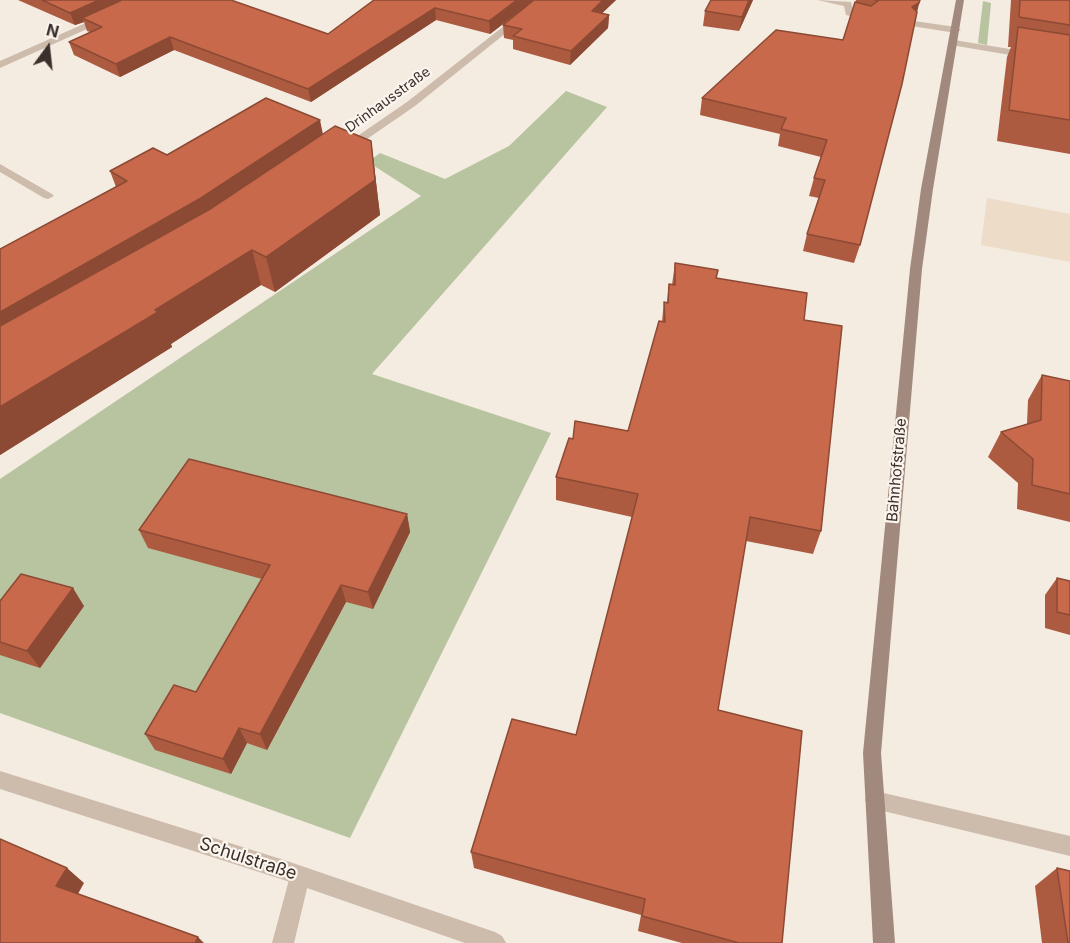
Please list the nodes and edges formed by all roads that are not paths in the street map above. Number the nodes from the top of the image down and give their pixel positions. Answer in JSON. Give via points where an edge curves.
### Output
{"nodes":[{"id":1,"x":543,"y":0,"type":"edge"},
{"id":2,"x":821,"y":0,"type":"edge"},
{"id":3,"x":960,"y":0,"type":"edge"},
{"id":4,"x":114,"y":14,"type":"edge"},
{"id":5,"x":867,"y":17,"type":"edge"},
{"id":6,"x":914,"y":24,"type":"edge"},
{"id":7,"x":955,"y":37,"type":"junction"},
{"id":8,"x":1035,"y":56,"type":"edge"},
{"id":9,"x":0,"y":65,"type":"edge"},
{"id":10,"x":333,"y":158,"type":"edge"},
{"id":11,"x":0,"y":167,"type":"edge"},
{"id":12,"x":48,"y":196,"type":"dead end"},
{"id":13,"x":0,"y":780,"type":"edge"},
{"id":14,"x":875,"y":800,"type":"junction"},
{"id":15,"x":1070,"y":846,"type":"edge"},
{"id":16,"x":300,"y":876,"type":"junction"},
{"id":17,"x":282,"y":943,"type":"edge"},
{"id":18,"x":495,"y":943,"type":"edge"},
{"id":19,"x":884,"y":943,"type":"edge"}],
"edges":[{"from":1,"to":10,"type":"street","name":"Drinhausstraße","via":[[411,104]]},
{"from":2,"to":5,"type":"street","via":[[848,4],[849,13]]},
{"from":3,"to":7,"type":"main road","name":"Bahnhofstraße"},
{"from":4,"to":9,"type":"street"},
{"from":6,"to":7,"type":"street"},
{"from":7,"to":8,"type":"street"},
{"from":7,"to":14,"type":"main road","name":"Bahnhofstraße","via":[[916,269],[872,753]]},
{"from":11,"to":12,"type":"street"},
{"from":13,"to":16,"type":"street","name":"Schulstraße"},
{"from":14,"to":15,"type":"street"},
{"from":14,"to":19,"type":"main road","name":"Bahnhofstraße"},
{"from":16,"to":17,"type":"street"},
{"from":16,"to":18,"type":"street","name":"Schulstraße"}]}
